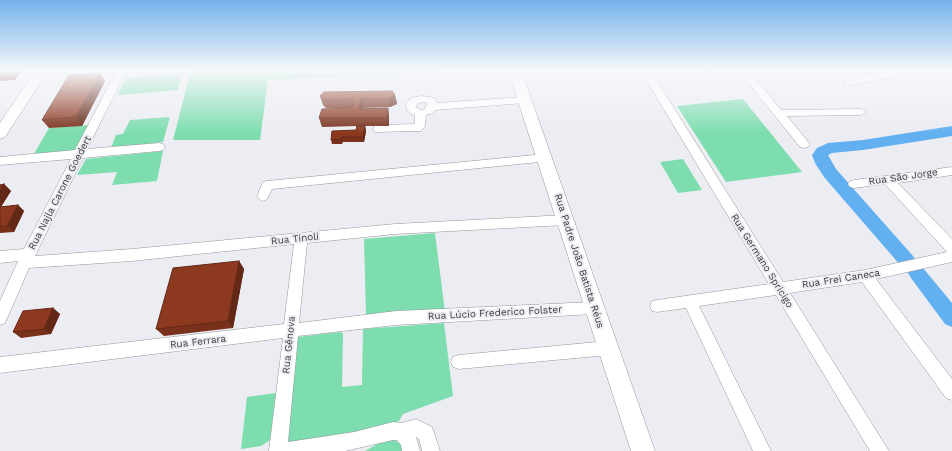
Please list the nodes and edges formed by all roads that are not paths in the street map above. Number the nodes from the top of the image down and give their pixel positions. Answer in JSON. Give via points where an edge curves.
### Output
{"nodes":[{"id":1,"x":19,"y":91,"type":"edge"},
{"id":2,"x":29,"y":91,"type":"edge"},
{"id":3,"x":111,"y":91,"type":"edge"},
{"id":4,"x":521,"y":91,"type":"edge"},
{"id":5,"x":657,"y":91,"type":"edge"},
{"id":6,"x":761,"y":91,"type":"edge"},
{"id":7,"x":524,"y":100,"type":"junction"},
{"id":8,"x":861,"y":112,"type":"dead end"},
{"id":9,"x":779,"y":113,"type":"junction"},
{"id":10,"x":0,"y":118,"type":"edge"},
{"id":11,"x":379,"y":129,"type":"dead end"},
{"id":12,"x":0,"y":134,"type":"edge"},
{"id":13,"x":804,"y":144,"type":"dead end"},
{"id":14,"x":159,"y":146,"type":"dead end"},
{"id":15,"x":80,"y":153,"type":"junction"},
{"id":16,"x":545,"y":158,"type":"junction"},
{"id":17,"x":0,"y":161,"type":"edge"},
{"id":18,"x":952,"y":171,"type":"edge"},
{"id":19,"x":888,"y":180,"type":"junction"},
{"id":20,"x":854,"y":184,"type":"dead end"},
{"id":21,"x":263,"y":196,"type":"dead end"},
{"id":22,"x":566,"y":220,"type":"junction"},
{"id":23,"x":301,"y":239,"type":"junction"},
{"id":24,"x":952,"y":248,"type":"edge"},
{"id":25,"x":952,"y":256,"type":"edge"},
{"id":26,"x":0,"y":257,"type":"edge"},
{"id":27,"x":26,"y":259,"type":"junction"},
{"id":28,"x":865,"y":276,"type":"junction"},
{"id":29,"x":780,"y":289,"type":"junction"},
{"id":30,"x":690,"y":302,"type":"junction"},
{"id":31,"x":657,"y":306,"type":"dead end"},
{"id":32,"x":594,"y":308,"type":"junction"},
{"id":33,"x":0,"y":318,"type":"edge"},
{"id":34,"x":396,"y":318,"type":"joint"},
{"id":35,"x":291,"y":331,"type":"junction"},
{"id":36,"x":608,"y":348,"type":"junction"},
{"id":37,"x":459,"y":362,"type":"dead end"},
{"id":38,"x":0,"y":365,"type":"edge"},
{"id":39,"x":952,"y":392,"type":"edge"},
{"id":40,"x":402,"y":432,"type":"junction"},
{"id":41,"x":278,"y":451,"type":"edge"},
{"id":42,"x":286,"y":451,"type":"edge"},
{"id":43,"x":411,"y":451,"type":"edge"},
{"id":44,"x":431,"y":451,"type":"edge"},
{"id":45,"x":643,"y":451,"type":"edge"},
{"id":46,"x":762,"y":451,"type":"edge"},
{"id":47,"x":880,"y":451,"type":"edge"}],
"edges":[{"from":1,"to":10,"type":"main road"},
{"from":2,"to":12,"type":"main road"},
{"from":3,"to":15,"type":"street","name":"Rua Najla Carone Goedert"},
{"from":4,"to":7,"type":"main road","name":"Rua Padre João Batista Réus"},
{"from":5,"to":29,"type":"street","name":"Rua Germano Spricigo"},
{"from":6,"to":9,"type":"street"},
{"from":7,"to":11,"type":"street","via":[[432,107],[421,113],[420,126],[417,128]]},
{"from":7,"to":16,"type":"main road","name":"Rua Padre João Batista Réus"},
{"from":8,"to":9,"type":"street"},
{"from":9,"to":13,"type":"street"},
{"from":14,"to":15,"type":"street"},
{"from":15,"to":17,"type":"street"},
{"from":15,"to":27,"type":"street","name":"Rua Najla Carone Goedert"},
{"from":16,"to":21,"type":"street","via":[[267,185]]},
{"from":16,"to":22,"type":"main road","name":"Rua Padre João Batista Réus"},
{"from":18,"to":19,"type":"street","name":"Rua São Jorge"},
{"from":19,"to":20,"type":"street","name":"Rua São Jorge"},
{"from":19,"to":24,"type":"street"},
{"from":22,"to":23,"type":"street","name":"Rua Tínoli","via":[[488,226],[408,228]]},
{"from":22,"to":32,"type":"main road","name":"Rua Padre João Batista Réus"},
{"from":23,"to":27,"type":"street","name":"Rua Tínoli","via":[[132,255]]},
{"from":23,"to":35,"type":"street","name":"Rua Gênova"},
{"from":25,"to":28,"type":"street","name":"Rua Frei Caneca"},
{"from":26,"to":27,"type":"street","name":"Rua Tínoli"},
{"from":27,"to":33,"type":"street","name":"Rua Najla Carone Goedert"},
{"from":28,"to":29,"type":"street","name":"Rua Frei Caneca"},
{"from":28,"to":39,"type":"street"},
{"from":29,"to":30,"type":"street","name":"Rua Frei Caneca"},
{"from":29,"to":47,"type":"street","name":"Rua Germano Spricigo"},
{"from":30,"to":31,"type":"street","name":"Rua Frei Caneca"},
{"from":30,"to":46,"type":"street"},
{"from":32,"to":34,"type":"street","name":"Rua Lúcio Frederico Folster"},
{"from":32,"to":36,"type":"main road","name":"Rua Padre João Batista Réus"},
{"from":34,"to":35,"type":"street","name":"Rua Ferrara"},
{"from":35,"to":38,"type":"street","name":"Rua Ferrara"},
{"from":35,"to":41,"type":"street","name":"Rua Gênova"},
{"from":36,"to":37,"type":"street"},
{"from":36,"to":45,"type":"main road","name":"Rua Padre João Batista Réus"},
{"from":40,"to":42,"type":"street","via":[[393,431],[354,441]]},
{"from":40,"to":43,"type":"street","via":[[409,441]]},
{"from":40,"to":44,"type":"street","via":[[416,428],[426,433]]}]}
